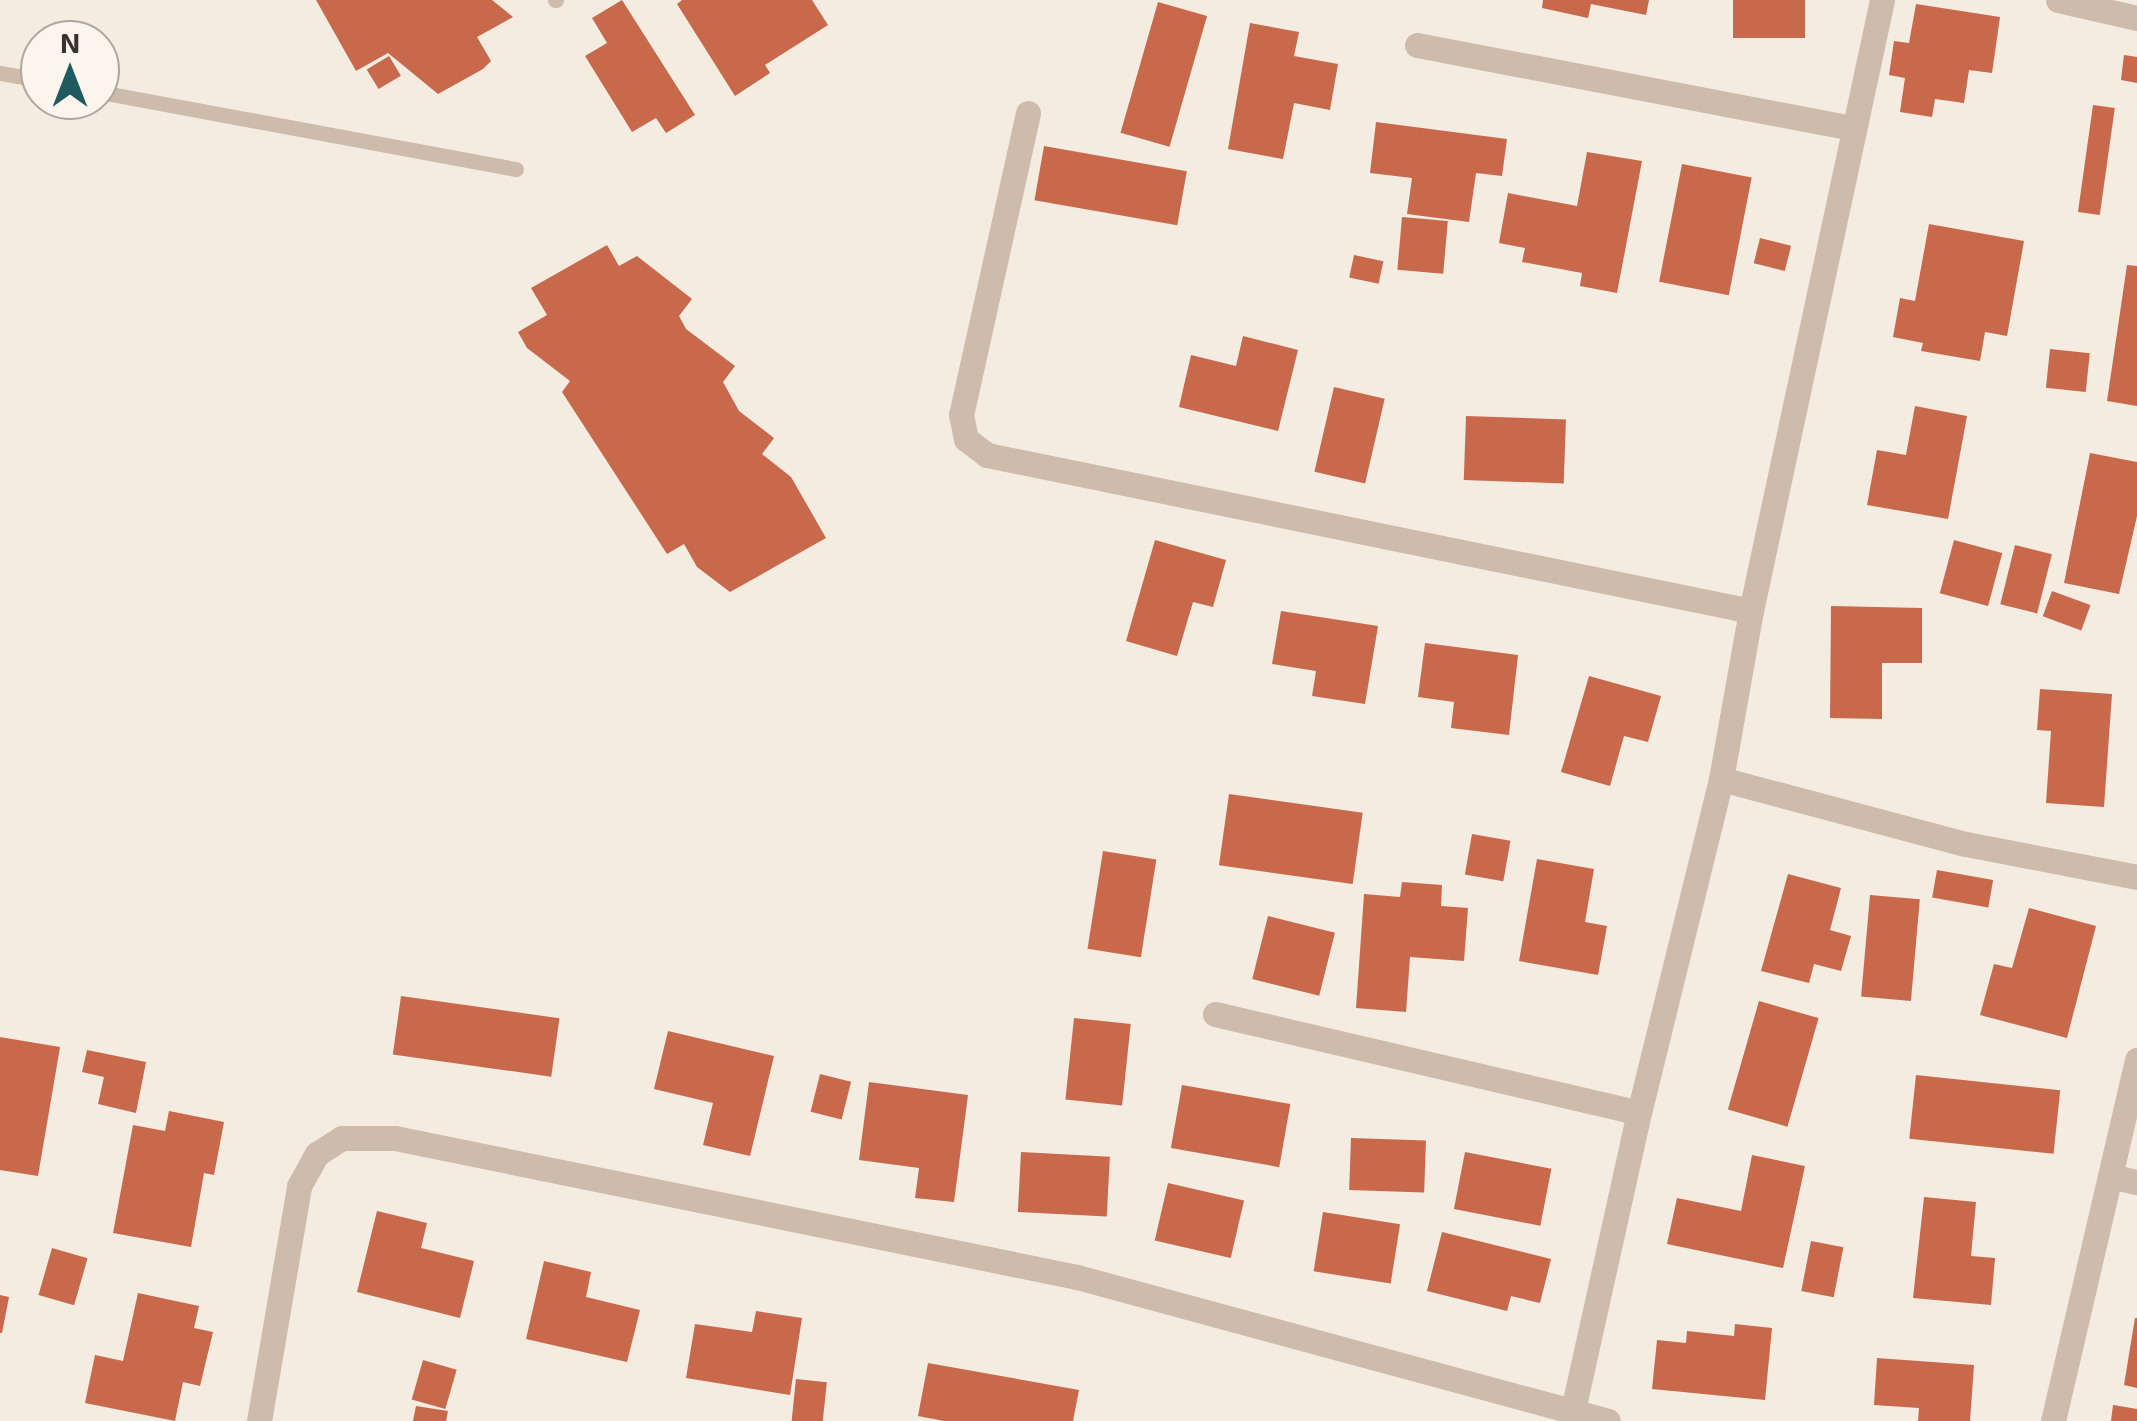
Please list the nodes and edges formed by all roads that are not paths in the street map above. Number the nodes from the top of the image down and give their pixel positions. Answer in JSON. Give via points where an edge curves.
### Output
{"nodes":[{"id":1,"x":1882,"y":0,"type":"edge"},
{"id":2,"x":2058,"y":0,"type":"edge"},
{"id":3,"x":2137,"y":18,"type":"edge"},
{"id":4,"x":1417,"y":45,"type":"dead end"},
{"id":5,"x":120,"y":96,"type":"edge"},
{"id":6,"x":1028,"y":113,"type":"dead end"},
{"id":7,"x":1852,"y":128,"type":"junction"},
{"id":8,"x":516,"y":169,"type":"dead end"},
{"id":9,"x":1751,"y":611,"type":"junction"},
{"id":10,"x":1721,"y":780,"type":"junction"},
{"id":11,"x":2137,"y":877,"type":"edge"},
{"id":12,"x":1214,"y":1014,"type":"dead end"},
{"id":13,"x":2137,"y":1060,"type":"edge"},
{"id":14,"x":1639,"y":1113,"type":"junction"},
{"id":15,"x":2110,"y":1176,"type":"junction"},
{"id":16,"x":2137,"y":1182,"type":"edge"},
{"id":17,"x":1573,"y":1410,"type":"junction"},
{"id":18,"x":259,"y":1421,"type":"edge"},
{"id":19,"x":1608,"y":1421,"type":"edge"},
{"id":20,"x":2053,"y":1421,"type":"edge"}],
"edges":[{"from":1,"to":7,"type":"street"},
{"from":2,"to":3,"type":"street"},
{"from":4,"to":7,"type":"street"},
{"from":5,"to":8,"type":"lane"},
{"from":6,"to":9,"type":"street","via":[[961,416],[966,439],[988,455]]},
{"from":7,"to":9,"type":"street"},
{"from":9,"to":10,"type":"street"},
{"from":10,"to":11,"type":"street","via":[[1966,844]]},
{"from":10,"to":14,"type":"street"},
{"from":12,"to":14,"type":"street"},
{"from":13,"to":15,"type":"street"},
{"from":14,"to":17,"type":"street"},
{"from":15,"to":16,"type":"street"},
{"from":15,"to":20,"type":"street"},
{"from":17,"to":18,"type":"street","via":[[1077,1277],[395,1138],[342,1138],[317,1154],[299,1186]]},
{"from":17,"to":19,"type":"street"}]}
